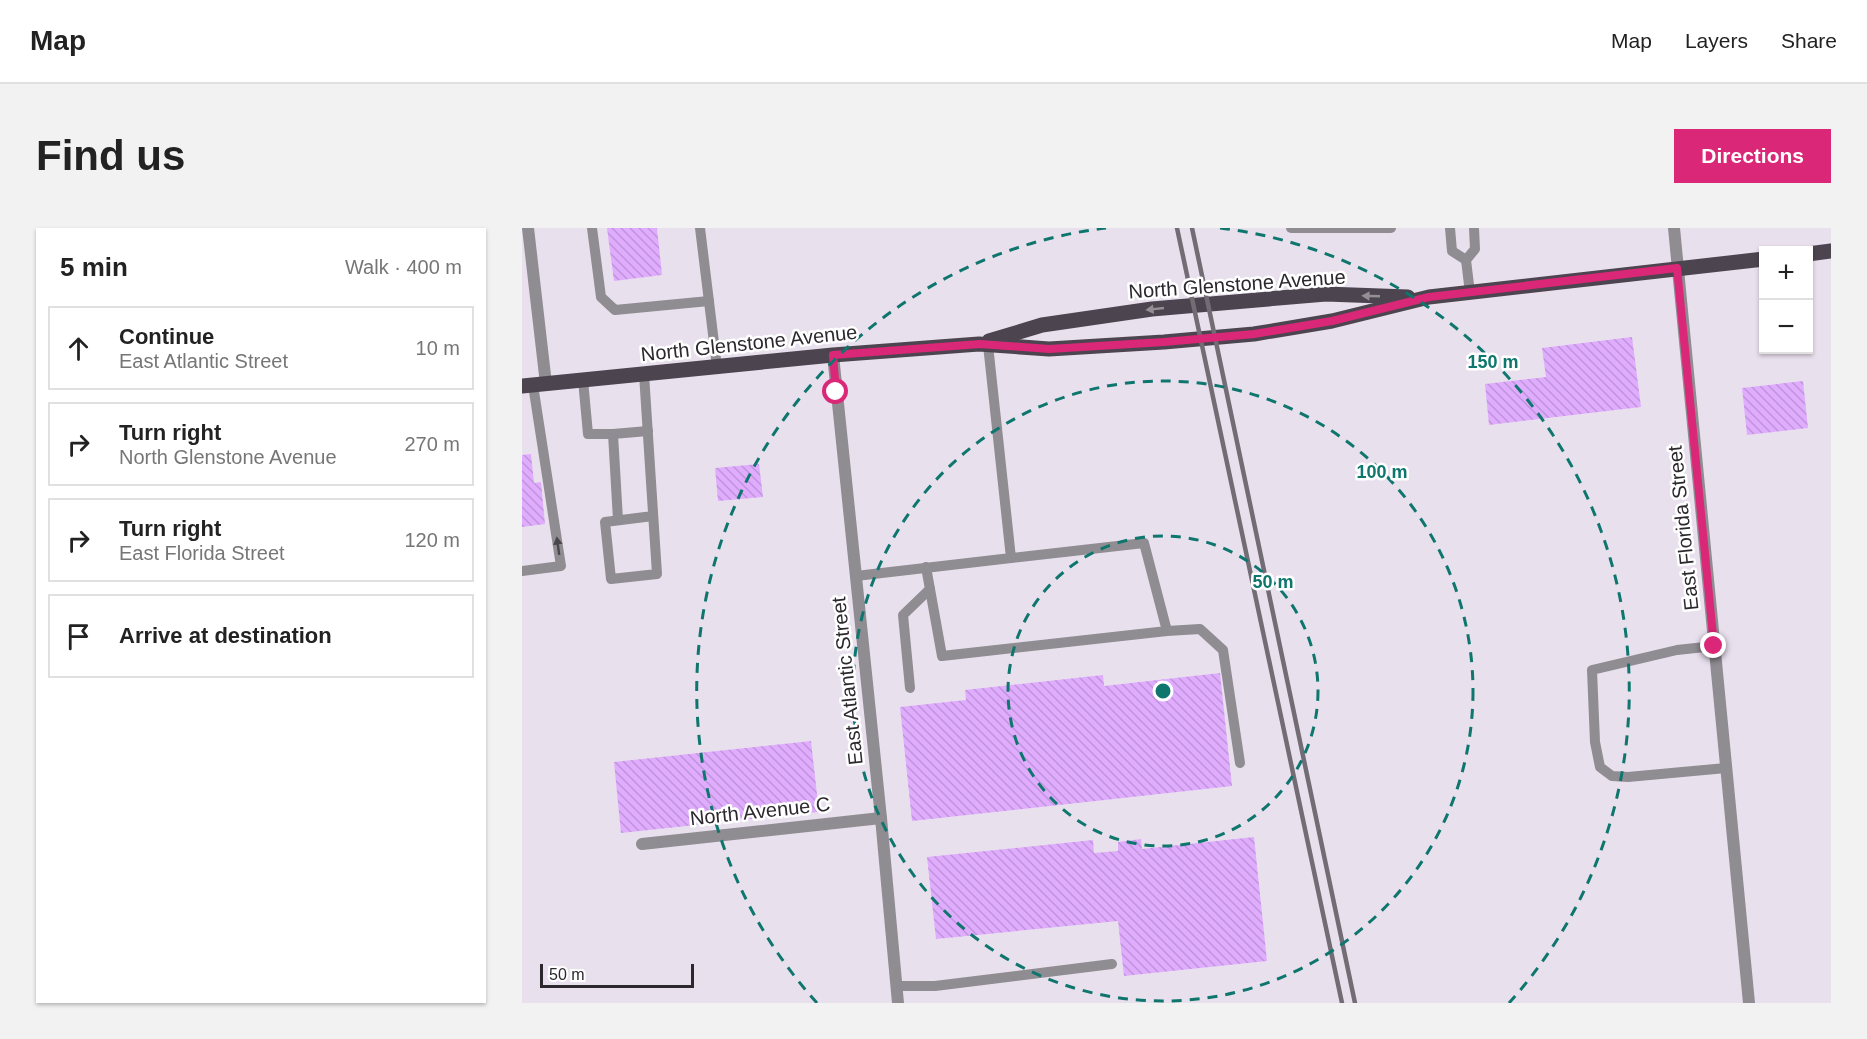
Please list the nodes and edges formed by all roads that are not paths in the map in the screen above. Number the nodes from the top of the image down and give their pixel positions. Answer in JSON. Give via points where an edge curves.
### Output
{"nodes":[{"id":1,"x":528,"y":228,"type":"edge"},
{"id":2,"x":592,"y":228,"type":"edge"},
{"id":3,"x":700,"y":228,"type":"edge"},
{"id":4,"x":1292,"y":228,"type":"edge"},
{"id":5,"x":1391,"y":228,"type":"edge"},
{"id":6,"x":1450,"y":228,"type":"edge"},
{"id":7,"x":1474,"y":228,"type":"edge"},
{"id":8,"x":1674,"y":228,"type":"edge"},
{"id":9,"x":1831,"y":251,"type":"edge"},
{"id":10,"x":1813,"y":253,"type":"edge"},
{"id":11,"x":526,"y":254,"type":"edge"},
{"id":12,"x":1466,"y":260,"type":"junction"},
{"id":13,"x":1759,"y":260,"type":"edge"},
{"id":14,"x":1677,"y":268,"type":"junction"},
{"id":15,"x":1470,"y":293,"type":"junction"},
{"id":16,"x":1429,"y":297,"type":"junction"},
{"id":17,"x":709,"y":301,"type":"junction"},
{"id":18,"x":984,"y":345,"type":"junction"},
{"id":19,"x":833,"y":355,"type":"junction"},
{"id":20,"x":717,"y":367,"type":"junction"},
{"id":21,"x":644,"y":374,"type":"junction"},
{"id":22,"x":583,"y":380,"type":"junction"},
{"id":23,"x":534,"y":385,"type":"edge"},
{"id":24,"x":648,"y":431,"type":"junction"},
{"id":25,"x":613,"y":435,"type":"junction"},
{"id":26,"x":653,"y":516,"type":"junction"},
{"id":27,"x":618,"y":520,"type":"junction"},
{"id":28,"x":1011,"y":558,"type":"junction"},
{"id":29,"x":926,"y":567,"type":"junction"},
{"id":30,"x":522,"y":571,"type":"edge"},
{"id":31,"x":856,"y":576,"type":"junction"},
{"id":32,"x":930,"y":589,"type":"junction"},
{"id":33,"x":1167,"y":631,"type":"junction"},
{"id":34,"x":1714,"y":646,"type":"junction"},
{"id":35,"x":910,"y":688,"type":"dead end"},
{"id":36,"x":1240,"y":763,"type":"dead end"},
{"id":37,"x":1726,"y":768,"type":"junction"},
{"id":38,"x":881,"y":818,"type":"junction"},
{"id":39,"x":642,"y":844,"type":"dead end"},
{"id":40,"x":1112,"y":964,"type":"dead end"},
{"id":41,"x":897,"y":986,"type":"junction"},
{"id":42,"x":898,"y":1003,"type":"edge"},
{"id":43,"x":1749,"y":1003,"type":"edge"}],
"edges":[{"from":1,"to":11,"type":"street"},
{"from":2,"to":17,"type":"lane","via":[[601,297],[615,310]]},
{"from":3,"to":17,"type":"lane"},
{"from":4,"to":5,"type":"lane"},
{"from":6,"to":12,"type":"lane","via":[[1452,251]]},
{"from":7,"to":12,"type":"lane","via":[[1475,249]]},
{"from":8,"to":14,"type":"street","name":"East Florida Street"},
{"from":9,"to":10,"type":"main road"},
{"from":11,"to":23,"type":"street"},
{"from":12,"to":15,"type":"lane"},
{"from":13,"to":14,"type":"main road","name":"North Glenstone Avenue"},
{"from":14,"to":15,"type":"main road","name":"North Glenstone Avenue"},
{"from":14,"to":34,"type":"street","name":"East Florida Street"},
{"from":15,"to":16,"type":"main road","name":"North Glenstone Avenue"},
{"from":16,"to":18,"type":"main road","name":"North Glenstone Avenue","via":[[1332,321],[1254,334],[1049,349]]},
{"from":16,"to":18,"type":"main road","name":"North Glenstone Avenue","one_way":true,"via":[[1326,294],[1164,308],[1042,325]]},
{"from":17,"to":20,"type":"lane"},
{"from":18,"to":19,"type":"main road","name":"North Glenstone Avenue"},
{"from":18,"to":28,"type":"lane"},
{"from":19,"to":20,"type":"main road","name":"North Glenstone Avenue"},
{"from":19,"to":31,"type":"street","name":"East Atlantic Street"},
{"from":20,"to":21,"type":"main road","name":"North Glenstone Avenue"},
{"from":21,"to":22,"type":"main road","name":"North Glenstone Avenue"},
{"from":21,"to":24,"type":"lane"},
{"from":22,"to":23,"type":"main road","name":"North Glenstone Avenue"},
{"from":22,"to":25,"type":"lane","via":[[588,434]]},
{"from":30,"to":23,"type":"lane","one_way":true,"via":[[561,566]]},
{"from":24,"to":25,"type":"lane"},
{"from":24,"to":26,"type":"lane"},
{"from":25,"to":27,"type":"lane"},
{"from":26,"to":27,"type":"lane"},
{"from":26,"to":27,"type":"lane","via":[[657,574],[611,579],[605,522]]},
{"from":28,"to":29,"type":"lane"},
{"from":28,"to":33,"type":"lane","via":[[1144,543]]},
{"from":29,"to":31,"type":"lane"},
{"from":29,"to":32,"type":"lane"},
{"from":31,"to":38,"type":"street","name":"East Atlantic Street"},
{"from":32,"to":33,"type":"lane","via":[[942,656]]},
{"from":32,"to":35,"type":"lane","via":[[903,615]]},
{"from":33,"to":36,"type":"lane","via":[[1200,629],[1223,650]]},
{"from":34,"to":37,"type":"street","name":"East Florida Street"},
{"from":34,"to":37,"type":"lane","via":[[1677,650],[1592,670],[1595,742],[1600,767],[1612,776]]},
{"from":37,"to":43,"type":"street","name":"East Florida Street"},
{"from":38,"to":39,"type":"street","name":"North Avenue C"},
{"from":38,"to":41,"type":"street","name":"East Atlantic Street"},
{"from":40,"to":41,"type":"lane","via":[[935,986]]},
{"from":41,"to":42,"type":"street","name":"East Atlantic Street"}]}
